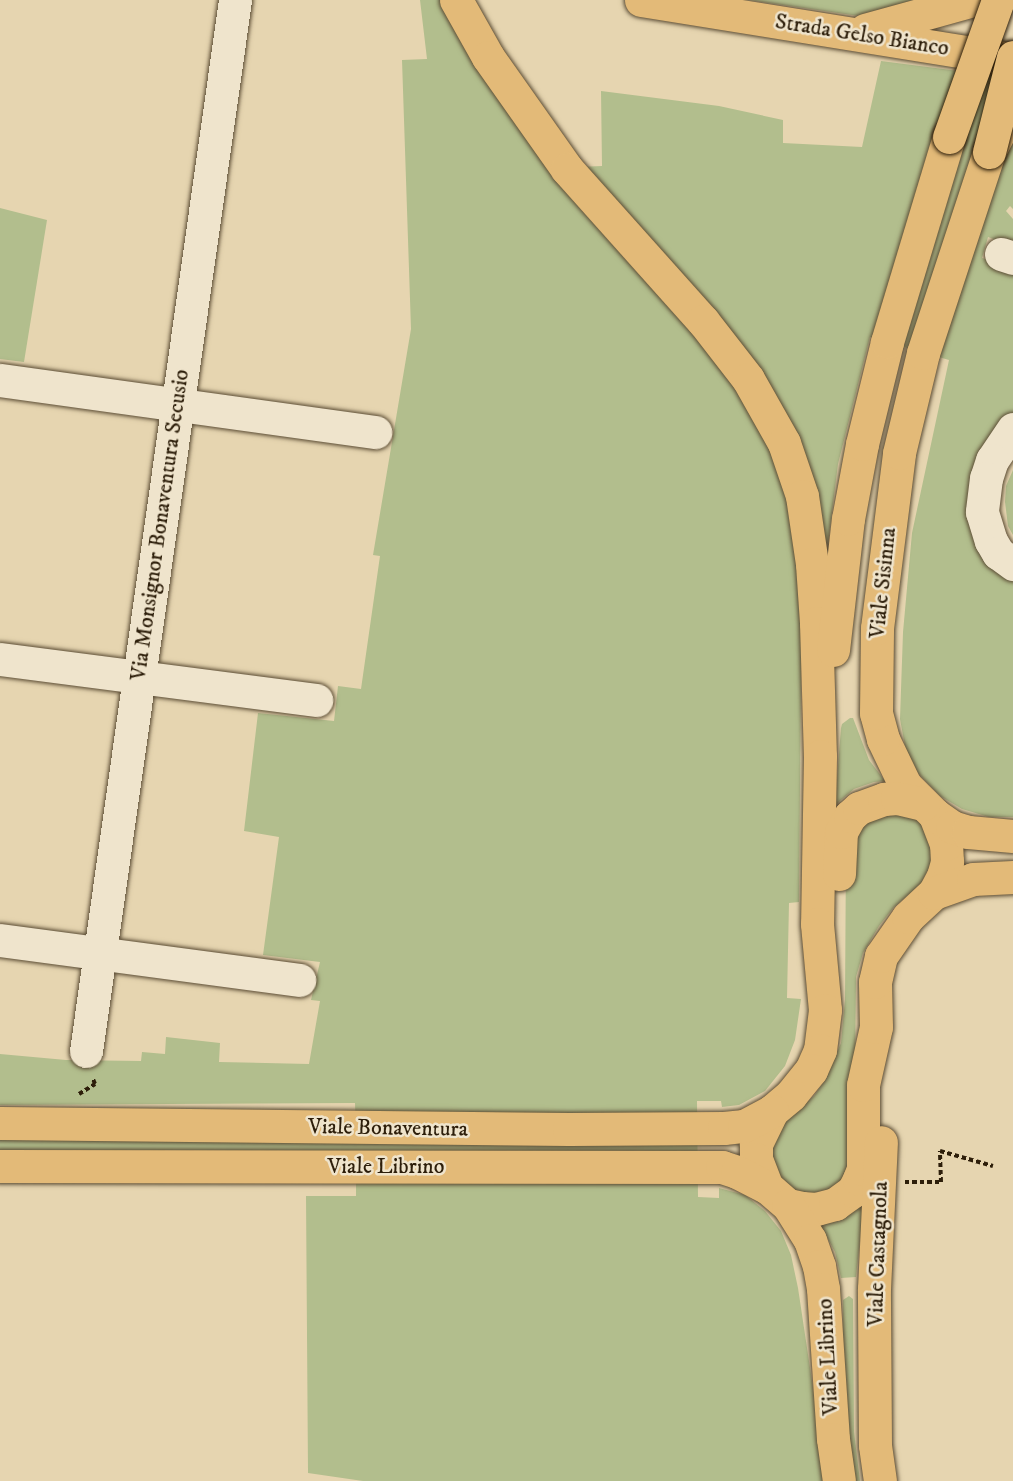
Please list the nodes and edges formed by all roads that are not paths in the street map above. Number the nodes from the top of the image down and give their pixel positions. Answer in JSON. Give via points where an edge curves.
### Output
{"nodes":[{"id":1,"x":235,"y":0,"type":"edge"},
{"id":2,"x":456,"y":0,"type":"edge"},
{"id":3,"x":641,"y":0,"type":"edge"},
{"id":4,"x":975,"y":0,"type":"edge"},
{"id":5,"x":998,"y":0,"type":"edge"},
{"id":6,"x":1013,"y":0,"type":"edge"},
{"id":7,"x":854,"y":33,"type":"junction"},
{"id":8,"x":1010,"y":56,"type":"edge"},
{"id":9,"x":1013,"y":102,"type":"edge"},
{"id":10,"x":949,"y":137,"type":"junction"},
{"id":11,"x":989,"y":152,"type":"junction"},
{"id":12,"x":0,"y":380,"type":"edge"},
{"id":13,"x":177,"y":404,"type":"junction"},
{"id":14,"x":1013,"y":429,"type":"edge"},
{"id":15,"x":375,"y":432,"type":"dead end"},
{"id":16,"x":1013,"y":564,"type":"edge"},
{"id":17,"x":0,"y":659,"type":"edge"},
{"id":18,"x":138,"y":678,"type":"junction"},
{"id":19,"x":316,"y":700,"type":"dead end"},
{"id":20,"x":820,"y":756,"type":"junction"},
{"id":21,"x":929,"y":809,"type":"junction"},
{"id":22,"x":1013,"y":836,"type":"edge"},
{"id":23,"x":1013,"y":877,"type":"edge"},
{"id":24,"x":934,"y":893,"type":"junction"},
{"id":25,"x":0,"y":940,"type":"edge"},
{"id":26,"x":99,"y":952,"type":"junction"},
{"id":27,"x":299,"y":980,"type":"dead end"},
{"id":28,"x":825,"y":996,"type":"junction"},
{"id":29,"x":876,"y":1027,"type":"junction"},
{"id":30,"x":86,"y":1051,"type":"dead end"},
{"id":31,"x":772,"y":1112,"type":"junction"},
{"id":32,"x":0,"y":1123,"type":"edge"},
{"id":33,"x":0,"y":1166,"type":"edge"},
{"id":34,"x":778,"y":1196,"type":"junction"},
{"id":35,"x":839,"y":1481,"type":"edge"},
{"id":36,"x":880,"y":1481,"type":"edge"}],
"edges":[{"from":1,"to":13,"type":"street","name":"Via Monsignor Bonaventura Secusio"},
{"from":2,"to":20,"type":"main road","via":[[488,57],[536,128],[607,216],[703,321],[748,379],[775,427],[794,468],[808,527]]},
{"from":3,"to":7,"type":"main road","name":"Strada Gelso Bianco"},
{"from":4,"to":7,"type":"main road"},
{"from":4,"to":10,"type":"main road","bridge":true},
{"from":5,"to":10,"type":"main road","bridge":true},
{"from":6,"to":8,"type":"main road","via":[[1002,15],[996,36]]},
{"from":7,"to":8,"type":"main road","name":"Strada Gelso Bianco"},
{"from":8,"to":11,"type":"main road","bridge":true},
{"from":9,"to":11,"type":"main road","bridge":true},
{"from":10,"to":20,"type":"main road","via":[[887,342],[862,444],[848,519]]},
{"from":11,"to":21,"type":"main road","name":"Viale Sisinna","via":[[923,353],[898,453],[885,548],[876,713],[883,739],[905,785]]},
{"from":12,"to":13,"type":"street"},
{"from":13,"to":15,"type":"street"},
{"from":13,"to":18,"type":"street","name":"Via Monsignor Bonaventura Secusio"},
{"from":14,"to":16,"type":"street","via":[[992,460],[982,512],[991,541]]},
{"from":17,"to":18,"type":"street"},
{"from":18,"to":19,"type":"street"},
{"from":18,"to":26,"type":"street","name":"Via Monsignor Bonaventura Secusio"},
{"from":20,"to":28,"type":"main road","via":[[818,924]]},
{"from":21,"to":22,"type":"main road","name":"Viale Sisinna","via":[[952,827]]},
{"from":21,"to":24,"type":"main road","via":[[946,844],[944,876]]},
{"from":21,"to":28,"type":"main road","via":[[897,798],[870,802],[844,824],[839,839],[838,925]]},
{"from":23,"to":24,"type":"main road","via":[[973,879]]},
{"from":24,"to":29,"type":"main road","via":[[908,917],[881,956],[875,982]]},
{"from":25,"to":26,"type":"street"},
{"from":26,"to":27,"type":"street"},
{"from":26,"to":30,"type":"street","name":"Via Monsignor Bonaventura Secusio"},
{"from":28,"to":31,"type":"main road","via":[[820,1050],[811,1070]]},
{"from":29,"to":34,"type":"main road","via":[[863,1085],[863,1169],[853,1191],[835,1204],[816,1209]]},
{"from":29,"to":36,"type":"main road","name":"Viale Castagnola","via":[[881,1085],[881,1177],[874,1289],[875,1446]]},
{"from":31,"to":32,"type":"main road","name":"Viale Bonaventura","via":[[744,1126],[697,1128]]},
{"from":31,"to":34,"type":"main road","via":[[756,1144],[758,1171]]},
{"from":33,"to":34,"type":"main road","name":"Viale Librino","via":[[722,1167]]},
{"from":34,"to":35,"type":"main road","name":"Viale Librino","via":[[810,1240],[824,1288],[832,1439]]}]}
